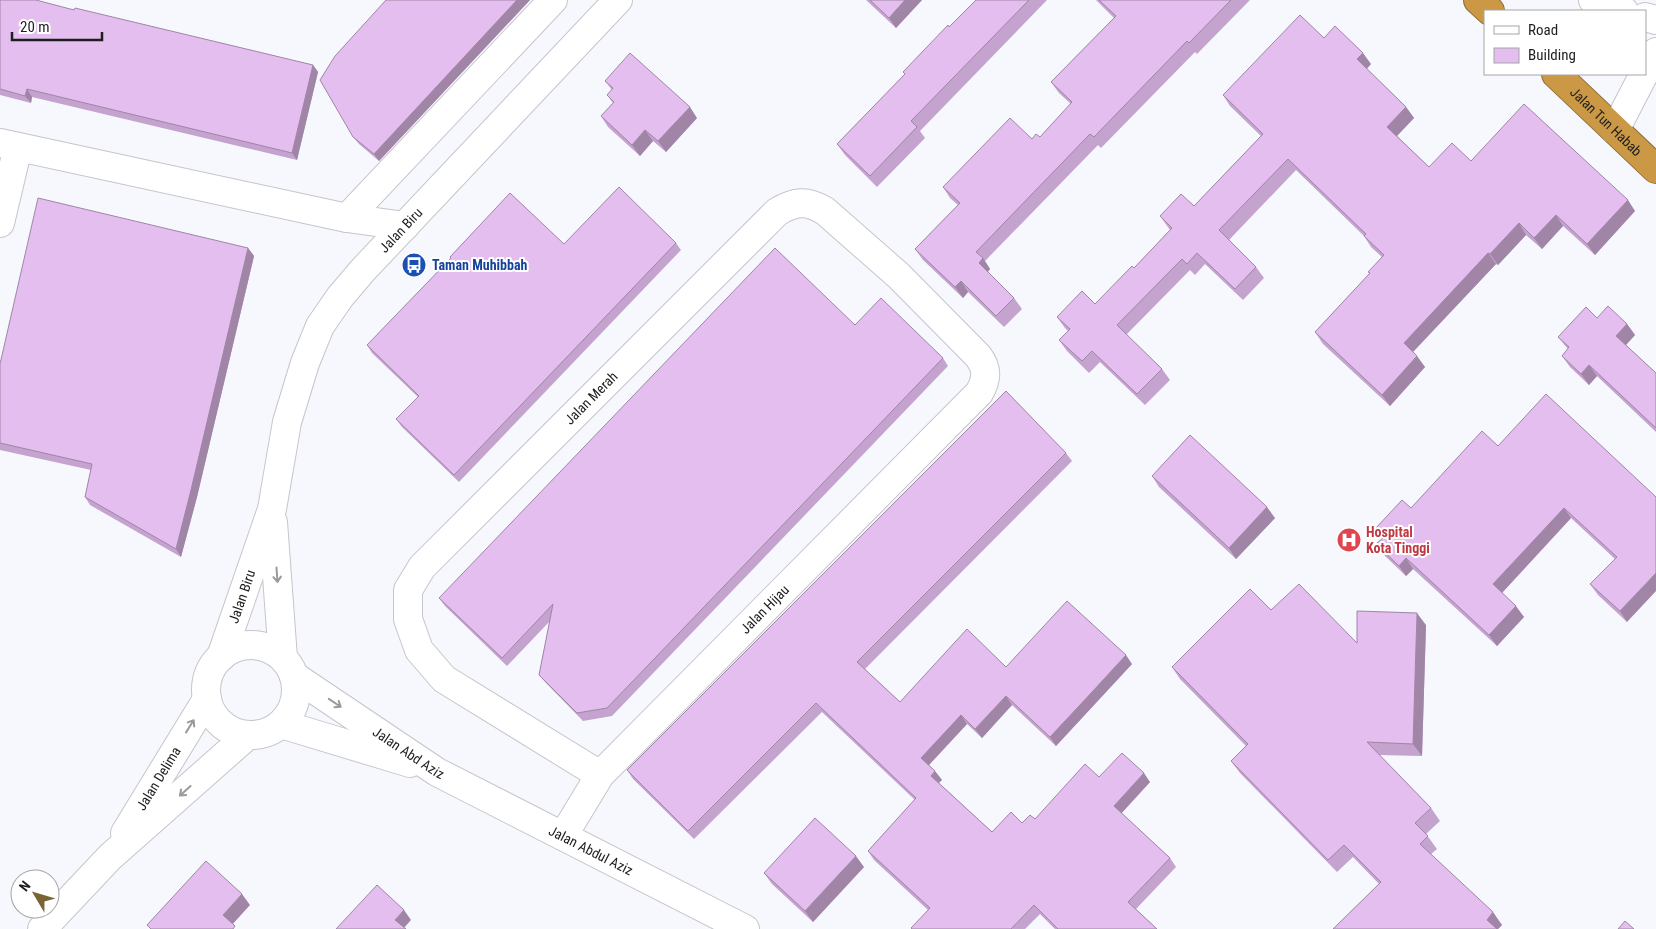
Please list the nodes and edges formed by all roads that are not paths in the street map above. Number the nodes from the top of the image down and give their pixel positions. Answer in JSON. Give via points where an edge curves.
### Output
{"nodes":[{"id":1,"x":553,"y":0,"type":"edge"},
{"id":2,"x":618,"y":0,"type":"edge"},
{"id":3,"x":1478,"y":0,"type":"edge"},
{"id":4,"x":1592,"y":0,"type":"edge"},
{"id":5,"x":1489,"y":10,"type":"edge"},
{"id":6,"x":1620,"y":10,"type":"edge"},
{"id":7,"x":1656,"y":52,"type":"edge"},
{"id":8,"x":1646,"y":70,"type":"edge"},
{"id":9,"x":1557,"y":75,"type":"edge"},
{"id":10,"x":1643,"y":75,"type":"edge"},
{"id":11,"x":1615,"y":130,"type":"junction"},
{"id":12,"x":9,"y":145,"type":"edge"},
{"id":13,"x":1656,"y":169,"type":"edge"},
{"id":14,"x":347,"y":218,"type":"junction"},
{"id":15,"x":0,"y":223,"type":"edge"},
{"id":16,"x":405,"y":226,"type":"junction"},
{"id":17,"x":979,"y":393,"type":"joint"},
{"id":18,"x":272,"y":509,"type":"junction"},
{"id":19,"x":221,"y":657,"type":"junction"},
{"id":20,"x":288,"y":667,"type":"junction"},
{"id":21,"x":207,"y":699,"type":"junction"},
{"id":22,"x":281,"y":724,"type":"junction"},
{"id":23,"x":248,"y":735,"type":"junction"},
{"id":24,"x":437,"y":772,"type":"junction"},
{"id":25,"x":600,"y":774,"type":"junction"},
{"id":26,"x":563,"y":836,"type":"junction"},
{"id":27,"x":110,"y":857,"type":"junction"},
{"id":28,"x":42,"y":929,"type":"edge"},
{"id":29,"x":745,"y":929,"type":"edge"}],
"edges":[{"from":1,"to":14,"type":"street"},
{"from":2,"to":16,"type":"street","name":"Jalan Biru"},
{"from":3,"to":5,"type":"highway"},
{"from":4,"to":6,"type":"street"},
{"from":7,"to":8,"type":"street"},
{"from":9,"to":11,"type":"highway","name":"Jalan Tun Habab"},
{"from":10,"to":11,"type":"street"},
{"from":11,"to":13,"type":"highway","name":"Jalan Tun Habab"},
{"from":12,"to":14,"type":"street"},
{"from":12,"to":15,"type":"street"},
{"from":14,"to":16,"type":"street"},
{"from":16,"to":18,"type":"street","name":"Jalan Biru","via":[[340,297],[320,326],[287,422]]},
{"from":17,"to":25,"type":"street","name":"Jalan Hijau"},
{"from":17,"to":25,"type":"street","name":"Jalan Merah","via":[[987,374],[984,364],[899,276],[825,211],[814,204],[788,205],[777,212],[422,567],[408,590],[408,619],[418,650],[444,679]]},
{"from":18,"to":19,"type":"street","name":"Jalan Biru"},
{"from":18,"to":20,"type":"street","name":"Jalan Biru","one_way":true},
{"from":19,"to":20,"type":"street","via":[[232,650],[259,646],[272,650]]},
{"from":19,"to":21,"type":"street","via":[[207,684]]},
{"from":20,"to":22,"type":"street","via":[[296,689],[295,702]]},
{"from":20,"to":24,"type":"street","name":"Jalan Abd Aziz","one_way":true},
{"from":21,"to":23,"type":"street","via":[[221,724],[233,732]]},
{"from":27,"to":21,"type":"street","name":"Jalan Delima","one_way":true},
{"from":22,"to":23,"type":"street","via":[[260,734]]},
{"from":22,"to":24,"type":"street","name":"Jalan Abd Aziz"},
{"from":23,"to":27,"type":"street","name":"Jalan Delima","one_way":true},
{"from":24,"to":26,"type":"street","name":"Jalan Abdul Aziz"},
{"from":25,"to":26,"type":"street","name":"Jalan Hijau"},
{"from":26,"to":29,"type":"street","name":"Jalan Abdul Aziz"},
{"from":27,"to":28,"type":"street","name":"Jalan Delima"}]}
